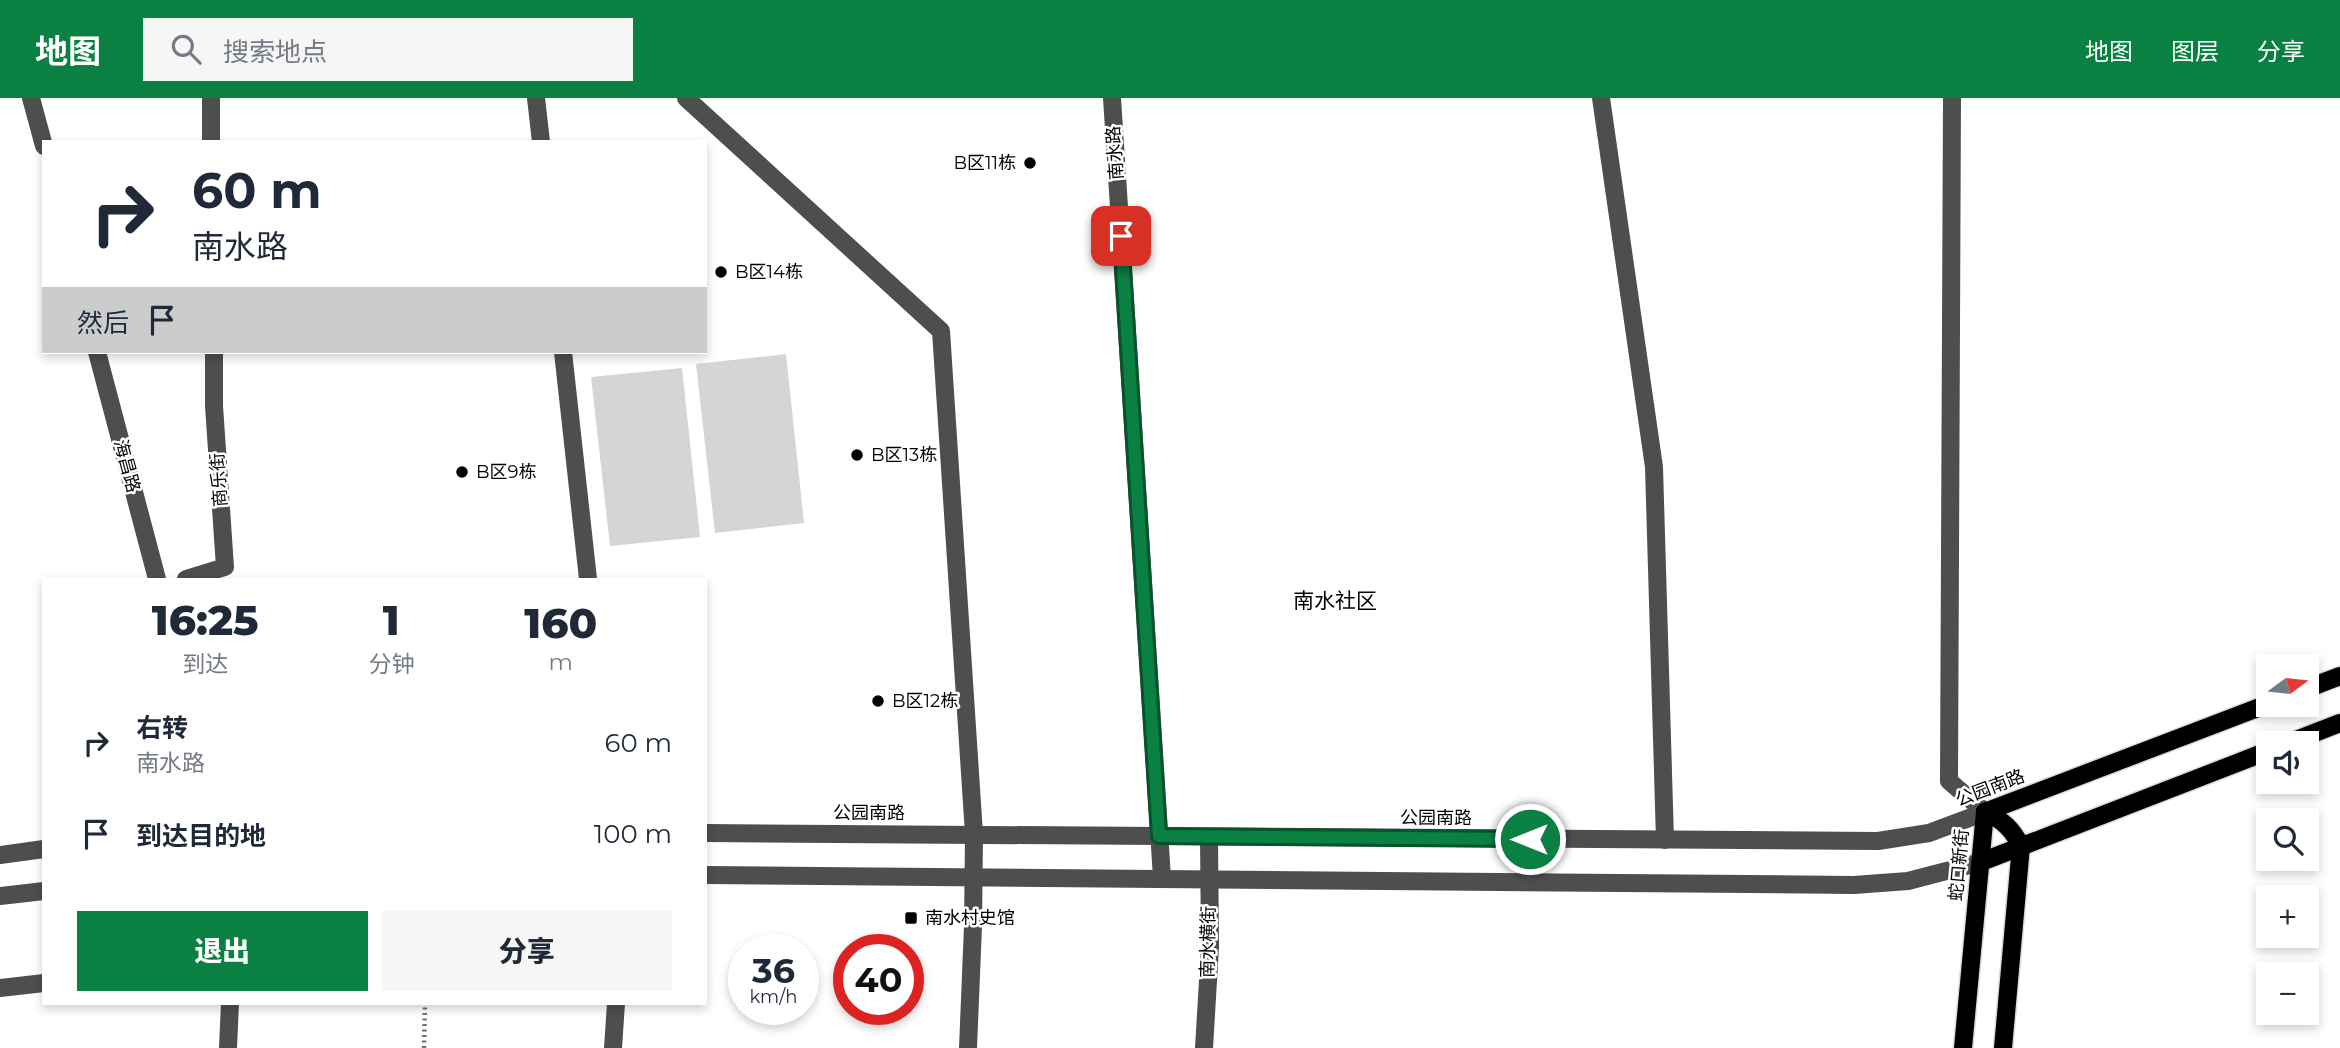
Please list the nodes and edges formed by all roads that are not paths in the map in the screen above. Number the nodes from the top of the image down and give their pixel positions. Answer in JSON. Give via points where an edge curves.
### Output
{"nodes":[{"id":1,"x":31,"y":98,"type":"edge"},
{"id":2,"x":211,"y":98,"type":"edge"},
{"id":3,"x":536,"y":98,"type":"edge"},
{"id":4,"x":686,"y":98,"type":"edge"},
{"id":5,"x":1112,"y":98,"type":"edge"},
{"id":6,"x":1601,"y":98,"type":"edge"},
{"id":7,"x":1952,"y":98,"type":"edge"},
{"id":8,"x":42,"y":140,"type":"edge"},
{"id":9,"x":211,"y":140,"type":"edge"},
{"id":10,"x":541,"y":140,"type":"edge"},
{"id":11,"x":98,"y":354,"type":"edge"},
{"id":12,"x":214,"y":354,"type":"edge"},
{"id":13,"x":564,"y":354,"type":"edge"},
{"id":14,"x":156,"y":578,"type":"edge"},
{"id":15,"x":189,"y":578,"type":"edge"},
{"id":16,"x":588,"y":578,"type":"edge"},
{"id":17,"x":2340,"y":676,"type":"edge"},
{"id":18,"x":2319,"y":684,"type":"edge"},
{"id":19,"x":2256,"y":709,"type":"edge"},
{"id":20,"x":2340,"y":723,"type":"edge"},
{"id":21,"x":2319,"y":731,"type":"edge"},
{"id":22,"x":2256,"y":756,"type":"edge"},
{"id":23,"x":1985,"y":812,"type":"junction"},
{"id":24,"x":707,"y":833,"type":"edge"},
{"id":25,"x":974,"y":834,"type":"junction"},
{"id":26,"x":1159,"y":836,"type":"junction"},
{"id":27,"x":1209,"y":837,"type":"junction"},
{"id":28,"x":1665,"y":840,"type":"junction"},
{"id":29,"x":2021,"y":846,"type":"junction"},
{"id":30,"x":42,"y":849,"type":"edge"},
{"id":31,"x":0,"y":855,"type":"edge"},
{"id":32,"x":1981,"y":862,"type":"junction"},
{"id":33,"x":707,"y":874,"type":"edge"},
{"id":34,"x":974,"y":876,"type":"junction"},
{"id":35,"x":1162,"y":878,"type":"junction"},
{"id":36,"x":1209,"y":879,"type":"junction"},
{"id":37,"x":42,"y":891,"type":"edge"},
{"id":38,"x":0,"y":897,"type":"edge"},
{"id":39,"x":42,"y":983,"type":"edge"},
{"id":40,"x":0,"y":988,"type":"edge"},
{"id":41,"x":230,"y":1005,"type":"edge"},
{"id":42,"x":616,"y":1005,"type":"edge"},
{"id":43,"x":228,"y":1048,"type":"edge"},
{"id":44,"x":613,"y":1048,"type":"edge"},
{"id":45,"x":968,"y":1048,"type":"edge"},
{"id":46,"x":1204,"y":1048,"type":"edge"},
{"id":47,"x":1963,"y":1048,"type":"edge"},
{"id":48,"x":2003,"y":1048,"type":"edge"}],
"edges":[{"from":1,"to":8,"type":"street"},
{"from":2,"to":9,"type":"street"},
{"from":3,"to":10,"type":"street"},
{"from":4,"to":25,"type":"street","via":[[941,331]]},
{"from":5,"to":26,"type":"street","name":"南水路"},
{"from":6,"to":28,"type":"street","via":[[1654,467]]},
{"from":7,"to":23,"type":"street","via":[[1949,781]]},
{"from":11,"to":14,"type":"street","name":"海昌路"},
{"from":12,"to":15,"type":"street","name":"商乐街","via":[[225,567]]},
{"from":13,"to":16,"type":"street"},
{"from":17,"to":18,"type":"main road"},
{"from":19,"to":23,"type":"main road","name":"公园南路"},
{"from":20,"to":21,"type":"main road"},
{"from":22,"to":29,"type":"main road"},
{"from":23,"to":28,"type":"street","name":"公园南路","via":[[1929,833],[1896,839]]},
{"from":23,"to":29,"type":"main road","name":"蛇口新街","via":[[2000,819]]},
{"from":23,"to":32,"type":"main road","name":"蛇口新街"},
{"from":24,"to":25,"type":"street","name":"公园南路"},
{"from":25,"to":26,"type":"street","name":"公园南路"},
{"from":25,"to":34,"type":"street"},
{"from":26,"to":27,"type":"street","name":"公园南路"},
{"from":26,"to":35,"type":"street","name":"南水路"},
{"from":27,"to":28,"type":"street","name":"公园南路"},
{"from":27,"to":36,"type":"street","name":"南水横街"},
{"from":29,"to":32,"type":"main road"},
{"from":29,"to":48,"type":"main road"},
{"from":30,"to":31,"type":"street"},
{"from":32,"to":36,"type":"street","via":[[1908,881],[1854,885]]},
{"from":32,"to":47,"type":"main road","name":"蛇口新街"},
{"from":33,"to":34,"type":"street"},
{"from":34,"to":35,"type":"street"},
{"from":34,"to":45,"type":"street"},
{"from":35,"to":36,"type":"street"},
{"from":36,"to":46,"type":"street","name":"南水横街"},
{"from":37,"to":38,"type":"street"},
{"from":39,"to":40,"type":"street"},
{"from":41,"to":43,"type":"street"},
{"from":42,"to":44,"type":"street"}]}
